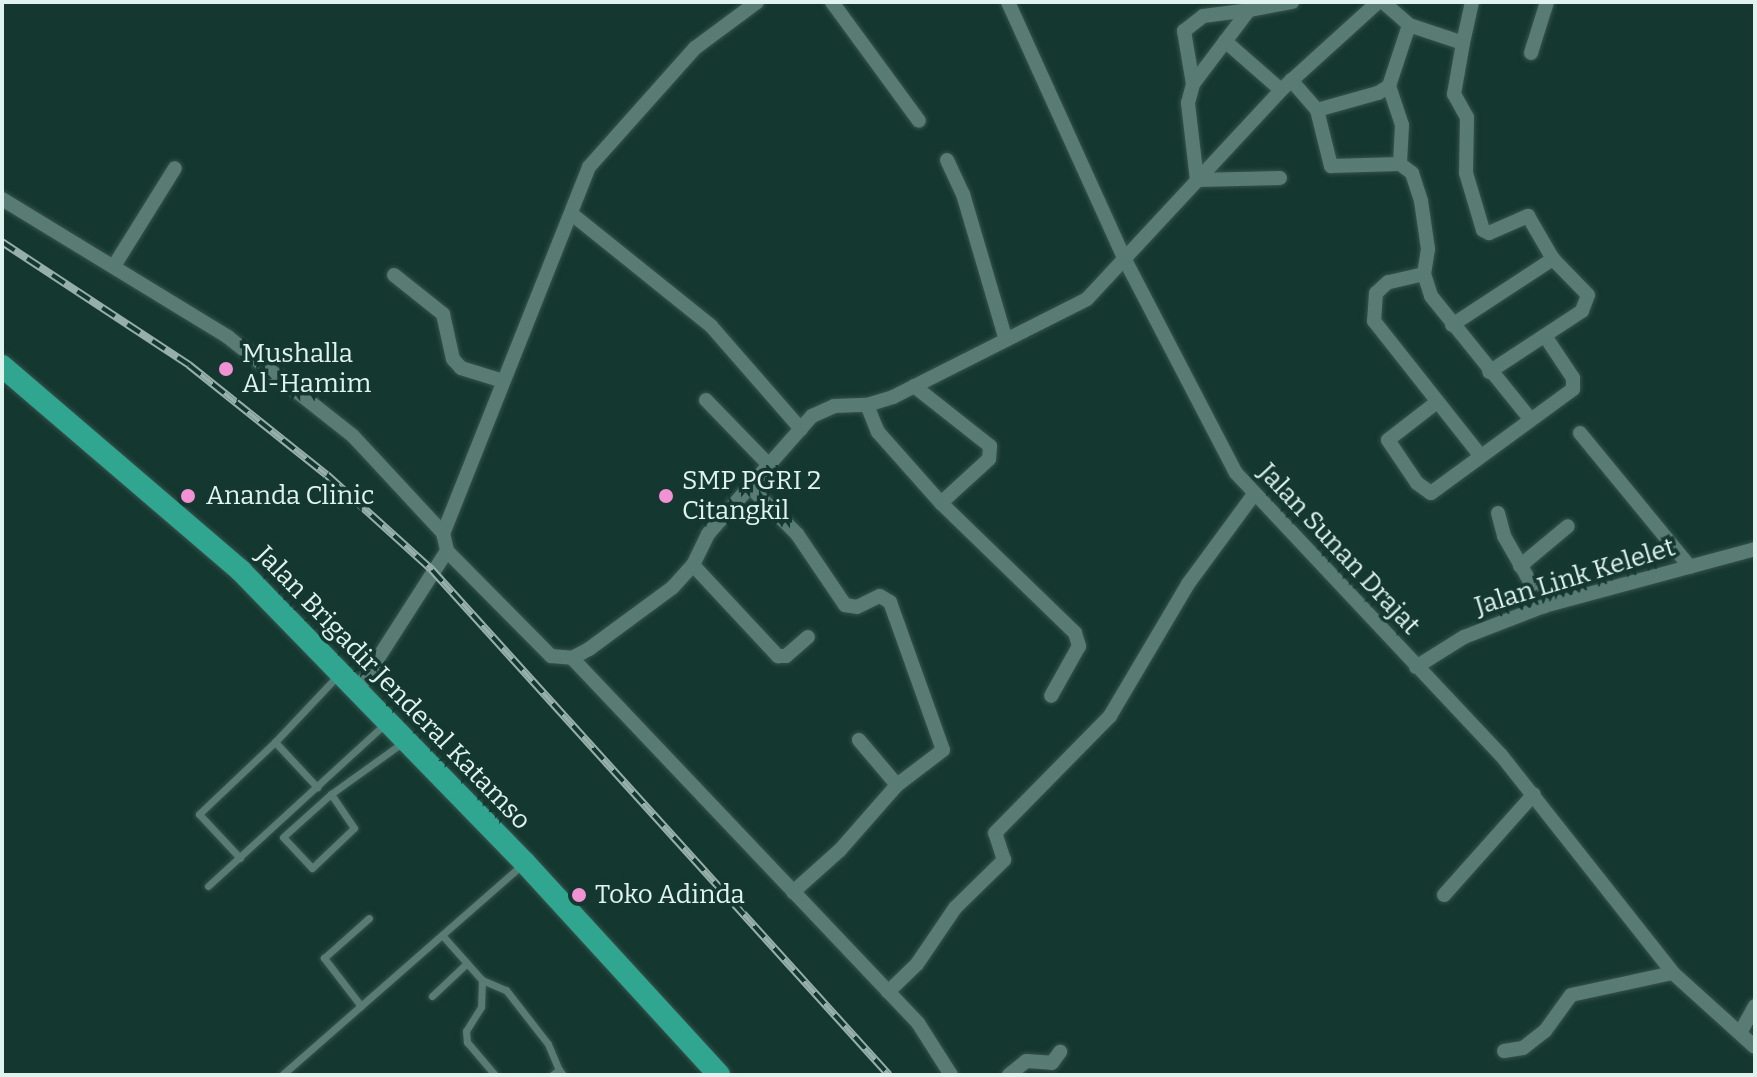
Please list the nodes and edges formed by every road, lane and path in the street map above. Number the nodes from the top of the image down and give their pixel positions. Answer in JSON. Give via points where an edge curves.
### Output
{"nodes":[{"id":1,"x":757,"y":2,"type":"edge"},
{"id":2,"x":832,"y":2,"type":"edge"},
{"id":3,"x":1008,"y":2,"type":"edge"},
{"id":4,"x":1292,"y":2,"type":"edge"},
{"id":5,"x":1380,"y":2,"type":"edge"},
{"id":6,"x":1472,"y":2,"type":"edge"},
{"id":7,"x":1547,"y":2,"type":"edge"},
{"id":8,"x":1249,"y":10,"type":"junction"},
{"id":9,"x":1409,"y":25,"type":"junction"},
{"id":10,"x":1225,"y":41,"type":"junction"},
{"id":11,"x":1463,"y":43,"type":"junction"},
{"id":12,"x":1531,"y":53,"type":"dead end"},
{"id":13,"x":1193,"y":84,"type":"junction"},
{"id":14,"x":1286,"y":85,"type":"junction"},
{"id":15,"x":1389,"y":86,"type":"junction"},
{"id":16,"x":1317,"y":110,"type":"junction"},
{"id":17,"x":919,"y":121,"type":"dead end"},
{"id":18,"x":947,"y":160,"type":"dead end"},
{"id":19,"x":1400,"y":164,"type":"junction"},
{"id":20,"x":175,"y":168,"type":"dead end"},
{"id":21,"x":1280,"y":178,"type":"dead end"},
{"id":22,"x":1197,"y":180,"type":"junction"},
{"id":23,"x":2,"y":199,"type":"edge"},
{"id":24,"x":573,"y":215,"type":"junction"},
{"id":25,"x":1124,"y":258,"type":"junction"},
{"id":26,"x":1553,"y":259,"type":"junction"},
{"id":27,"x":114,"y":266,"type":"junction"},
{"id":28,"x":1424,"y":274,"type":"junction"},
{"id":29,"x":394,"y":275,"type":"dead end"},
{"id":30,"x":1452,"y":325,"type":"junction"},
{"id":31,"x":1545,"y":336,"type":"junction"},
{"id":32,"x":1005,"y":337,"type":"junction"},
{"id":33,"x":2,"y":366,"type":"edge"},
{"id":34,"x":1489,"y":372,"type":"junction"},
{"id":35,"x":503,"y":381,"type":"junction"},
{"id":36,"x":914,"y":386,"type":"junction"},
{"id":37,"x":706,"y":400,"type":"dead end"},
{"id":38,"x":1437,"y":402,"type":"junction"},
{"id":39,"x":867,"y":405,"type":"junction"},
{"id":40,"x":1531,"y":420,"type":"junction"},
{"id":41,"x":801,"y":429,"type":"junction"},
{"id":42,"x":1580,"y":433,"type":"dead end"},
{"id":43,"x":1480,"y":455,"type":"junction"},
{"id":44,"x":770,"y":466,"type":"junction"},
{"id":45,"x":752,"y":489,"type":"junction"},
{"id":46,"x":1254,"y":494,"type":"junction"},
{"id":47,"x":941,"y":503,"type":"junction"},
{"id":48,"x":1498,"y":513,"type":"dead end"},
{"id":49,"x":1568,"y":526,"type":"dead end"},
{"id":50,"x":443,"y":533,"type":"junction"},
{"id":51,"x":1755,"y":549,"type":"edge"},
{"id":52,"x":447,"y":551,"type":"junction"},
{"id":53,"x":693,"y":565,"type":"junction"},
{"id":54,"x":1520,"y":566,"type":"junction"},
{"id":55,"x":1690,"y":567,"type":"junction"},
{"id":56,"x":1544,"y":606,"type":"junction"},
{"id":57,"x":808,"y":637,"type":"dead end"},
{"id":58,"x":572,"y":658,"type":"junction"},
{"id":59,"x":1416,"y":667,"type":"junction"},
{"id":60,"x":342,"y":671,"type":"junction"},
{"id":61,"x":359,"y":688,"type":"junction"},
{"id":62,"x":1051,"y":696,"type":"dead end"},
{"id":63,"x":389,"y":721,"type":"junction"},
{"id":64,"x":406,"y":740,"type":"junction"},
{"id":65,"x":859,"y":740,"type":"dead end"},
{"id":66,"x":275,"y":742,"type":"junction"},
{"id":67,"x":897,"y":785,"type":"junction"},
{"id":68,"x":317,"y":787,"type":"junction"},
{"id":69,"x":331,"y":794,"type":"junction"},
{"id":70,"x":1534,"y":794,"type":"junction"},
{"id":71,"x":240,"y":858,"type":"junction"},
{"id":72,"x":525,"y":863,"type":"junction"},
{"id":73,"x":208,"y":886,"type":"dead end"},
{"id":74,"x":793,"y":892,"type":"junction"},
{"id":75,"x":1444,"y":895,"type":"dead end"},
{"id":76,"x":369,"y":918,"type":"dead end"},
{"id":77,"x":442,"y":935,"type":"junction"},
{"id":78,"x":467,"y":963,"type":"junction"},
{"id":79,"x":1673,"y":973,"type":"junction"},
{"id":80,"x":482,"y":980,"type":"junction"},
{"id":81,"x":888,"y":992,"type":"junction"},
{"id":82,"x":432,"y":996,"type":"dead end"},
{"id":83,"x":361,"y":1006,"type":"junction"},
{"id":84,"x":1755,"y":1006,"type":"edge"},
{"id":85,"x":1740,"y":1033,"type":"junction"},
{"id":86,"x":1755,"y":1047,"type":"edge"},
{"id":87,"x":1504,"y":1051,"type":"dead end"},
{"id":88,"x":1060,"y":1052,"type":"dead end"},
{"id":89,"x":558,"y":1073,"type":"edge"},
{"id":90,"x":283,"y":1075,"type":"edge"},
{"id":91,"x":495,"y":1075,"type":"edge"},
{"id":92,"x":719,"y":1075,"type":"edge"},
{"id":93,"x":951,"y":1075,"type":"edge"},
{"id":94,"x":1009,"y":1075,"type":"edge"}],
"edges":[{"from":1,"to":24,"type":"street","via":[[695,48],[606,147],[589,167]]},
{"from":2,"to":17,"type":"street"},
{"from":3,"to":25,"type":"street","name":"Jalan Sunan Drajat"},
{"from":4,"to":8,"type":"street"},
{"from":5,"to":9,"type":"street"},
{"from":5,"to":14,"type":"street"},
{"from":6,"to":11,"type":"street"},
{"from":7,"to":12,"type":"street"},
{"from":8,"to":10,"type":"street"},
{"from":8,"to":13,"type":"street","via":[[1203,16],[1184,31]]},
{"from":9,"to":11,"type":"street"},
{"from":9,"to":15,"type":"street"},
{"from":10,"to":13,"type":"street"},
{"from":10,"to":14,"type":"street"},
{"from":11,"to":26,"type":"street","via":[[1454,94],[1467,117],[1466,173],[1483,230],[1489,233],[1528,216]]},
{"from":13,"to":22,"type":"street","via":[[1188,103]]},
{"from":14,"to":16,"type":"street"},
{"from":14,"to":22,"type":"street"},
{"from":15,"to":16,"type":"street"},
{"from":15,"to":19,"type":"street","via":[[1402,125]]},
{"from":16,"to":19,"type":"street","via":[[1331,166]]},
{"from":18,"to":32,"type":"street","via":[[963,194]]},
{"from":19,"to":28,"type":"street","via":[[1417,181],[1428,249]]},
{"from":20,"to":27,"type":"street"},
{"from":21,"to":22,"type":"street"},
{"from":22,"to":25,"type":"street"},
{"from":23,"to":27,"type":"street"},
{"from":24,"to":35,"type":"street"},
{"from":24,"to":41,"type":"street","via":[[711,326]]},
{"from":25,"to":32,"type":"street","via":[[1087,299]]},
{"from":25,"to":46,"type":"street","name":"Jalan Sunan Drajat","via":[[1224,456]]},
{"from":26,"to":30,"type":"street"},
{"from":26,"to":31,"type":"street","via":[[1588,295],[1587,304]]},
{"from":27,"to":50,"type":"street","via":[[228,337],[353,436]]},
{"from":28,"to":30,"type":"street","via":[[1431,296]]},
{"from":28,"to":38,"type":"street","via":[[1388,282],[1376,293],[1371,309],[1374,321]]},
{"from":29,"to":35,"type":"street","via":[[443,314],[453,359],[461,368]]},
{"from":30,"to":34,"type":"street"},
{"from":31,"to":34,"type":"street"},
{"from":31,"to":40,"type":"street","via":[[1575,383]]},
{"from":32,"to":36,"type":"street"},
{"from":33,"to":60,"type":"highway","name":"Jalan Brigadir Jenderal Katamso","via":[[241,571]]},
{"from":34,"to":40,"type":"street"},
{"from":35,"to":50,"type":"street"},
{"from":36,"to":39,"type":"street"},
{"from":36,"to":47,"type":"street","via":[[973,431],[991,453]]},
{"from":37,"to":44,"type":"street"},
{"from":38,"to":43,"type":"street"},
{"from":38,"to":43,"type":"street","via":[[1388,440],[1417,483],[1431,493]]},
{"from":39,"to":41,"type":"street","via":[[822,409]]},
{"from":39,"to":47,"type":"street","via":[[878,432]]},
{"from":40,"to":43,"type":"street"},
{"from":41,"to":44,"type":"street"},
{"from":42,"to":55,"type":"street"},
{"from":44,"to":45,"type":"street"},
{"from":45,"to":53,"type":"street","via":[[708,534]]},
{"from":45,"to":67,"type":"street","via":[[797,534],[845,605],[857,607],[880,596],[890,602],[943,750]]},
{"from":46,"to":59,"type":"street","name":"Jalan Sunan Drajat"},
{"from":46,"to":81,"type":"street","via":[[1188,584],[1110,716],[995,833],[1004,860],[955,908],[917,964]]},
{"from":47,"to":62,"type":"street","via":[[1075,633],[1079,646]]},
{"from":48,"to":54,"type":"street"},
{"from":49,"to":54,"type":"street"},
{"from":50,"to":52,"type":"street"},
{"from":51,"to":55,"type":"street","name":"Jalan Link Kelelet"},
{"from":52,"to":58,"type":"street","via":[[543,650]]},
{"from":52,"to":61,"type":"street"},
{"from":53,"to":57,"type":"street","via":[[778,656],[786,656]]},
{"from":53,"to":58,"type":"street","via":[[663,595]]},
{"from":54,"to":56,"type":"street"},
{"from":55,"to":56,"type":"street","name":"Jalan Link Kelelet"},
{"from":56,"to":59,"type":"street","name":"Jalan Link Kelelet","via":[[1464,637]]},
{"from":58,"to":74,"type":"street"},
{"from":59,"to":70,"type":"street","name":"Jalan Sunan Drajat"},
{"from":60,"to":61,"type":"highway","name":"Jalan Brigadir Jenderal Katamso"},
{"from":60,"to":66,"type":"lane"},
{"from":61,"to":63,"type":"highway","name":"Jalan Brigadir Jenderal Katamso"},
{"from":63,"to":64,"type":"highway","name":"Jalan Brigadir Jenderal Katamso"},
{"from":63,"to":68,"type":"lane"},
{"from":64,"to":69,"type":"lane"},
{"from":64,"to":72,"type":"highway","name":"Jalan Brigadir Jenderal Katamso"},
{"from":65,"to":67,"type":"street"},
{"from":66,"to":68,"type":"lane"},
{"from":66,"to":71,"type":"lane","via":[[199,814]]},
{"from":67,"to":74,"type":"street","via":[[840,850]]},
{"from":68,"to":71,"type":"lane"},
{"from":69,"to":69,"type":"lane","via":[[283,837],[312,868],[354,828]]},
{"from":70,"to":75,"type":"street"},
{"from":70,"to":79,"type":"street","name":"Jalan Sunan Drajat"},
{"from":71,"to":73,"type":"lane"},
{"from":72,"to":77,"type":"lane"},
{"from":72,"to":92,"type":"highway","name":"Jalan Brigadir Jenderal Katamso"},
{"from":74,"to":81,"type":"street"},
{"from":76,"to":83,"type":"lane","via":[[324,958]]},
{"from":77,"to":78,"type":"lane"},
{"from":77,"to":83,"type":"lane"},
{"from":78,"to":80,"type":"lane"},
{"from":78,"to":82,"type":"lane"},
{"from":79,"to":85,"type":"street","name":"Jalan Sunan Drajat"},
{"from":79,"to":87,"type":"street","via":[[1571,995],[1545,1031],[1523,1048]]},
{"from":80,"to":89,"type":"lane","via":[[506,990],[548,1044]]},
{"from":80,"to":91,"type":"lane","via":[[481,1007],[466,1031],[467,1042]]},
{"from":81,"to":93,"type":"street","via":[[930,1037]]},
{"from":83,"to":90,"type":"lane"},
{"from":84,"to":85,"type":"street"},
{"from":85,"to":86,"type":"street","name":"Jalan Sunan Drajat"},
{"from":88,"to":94,"type":"street","via":[[1052,1063],[1026,1061]]}]}
